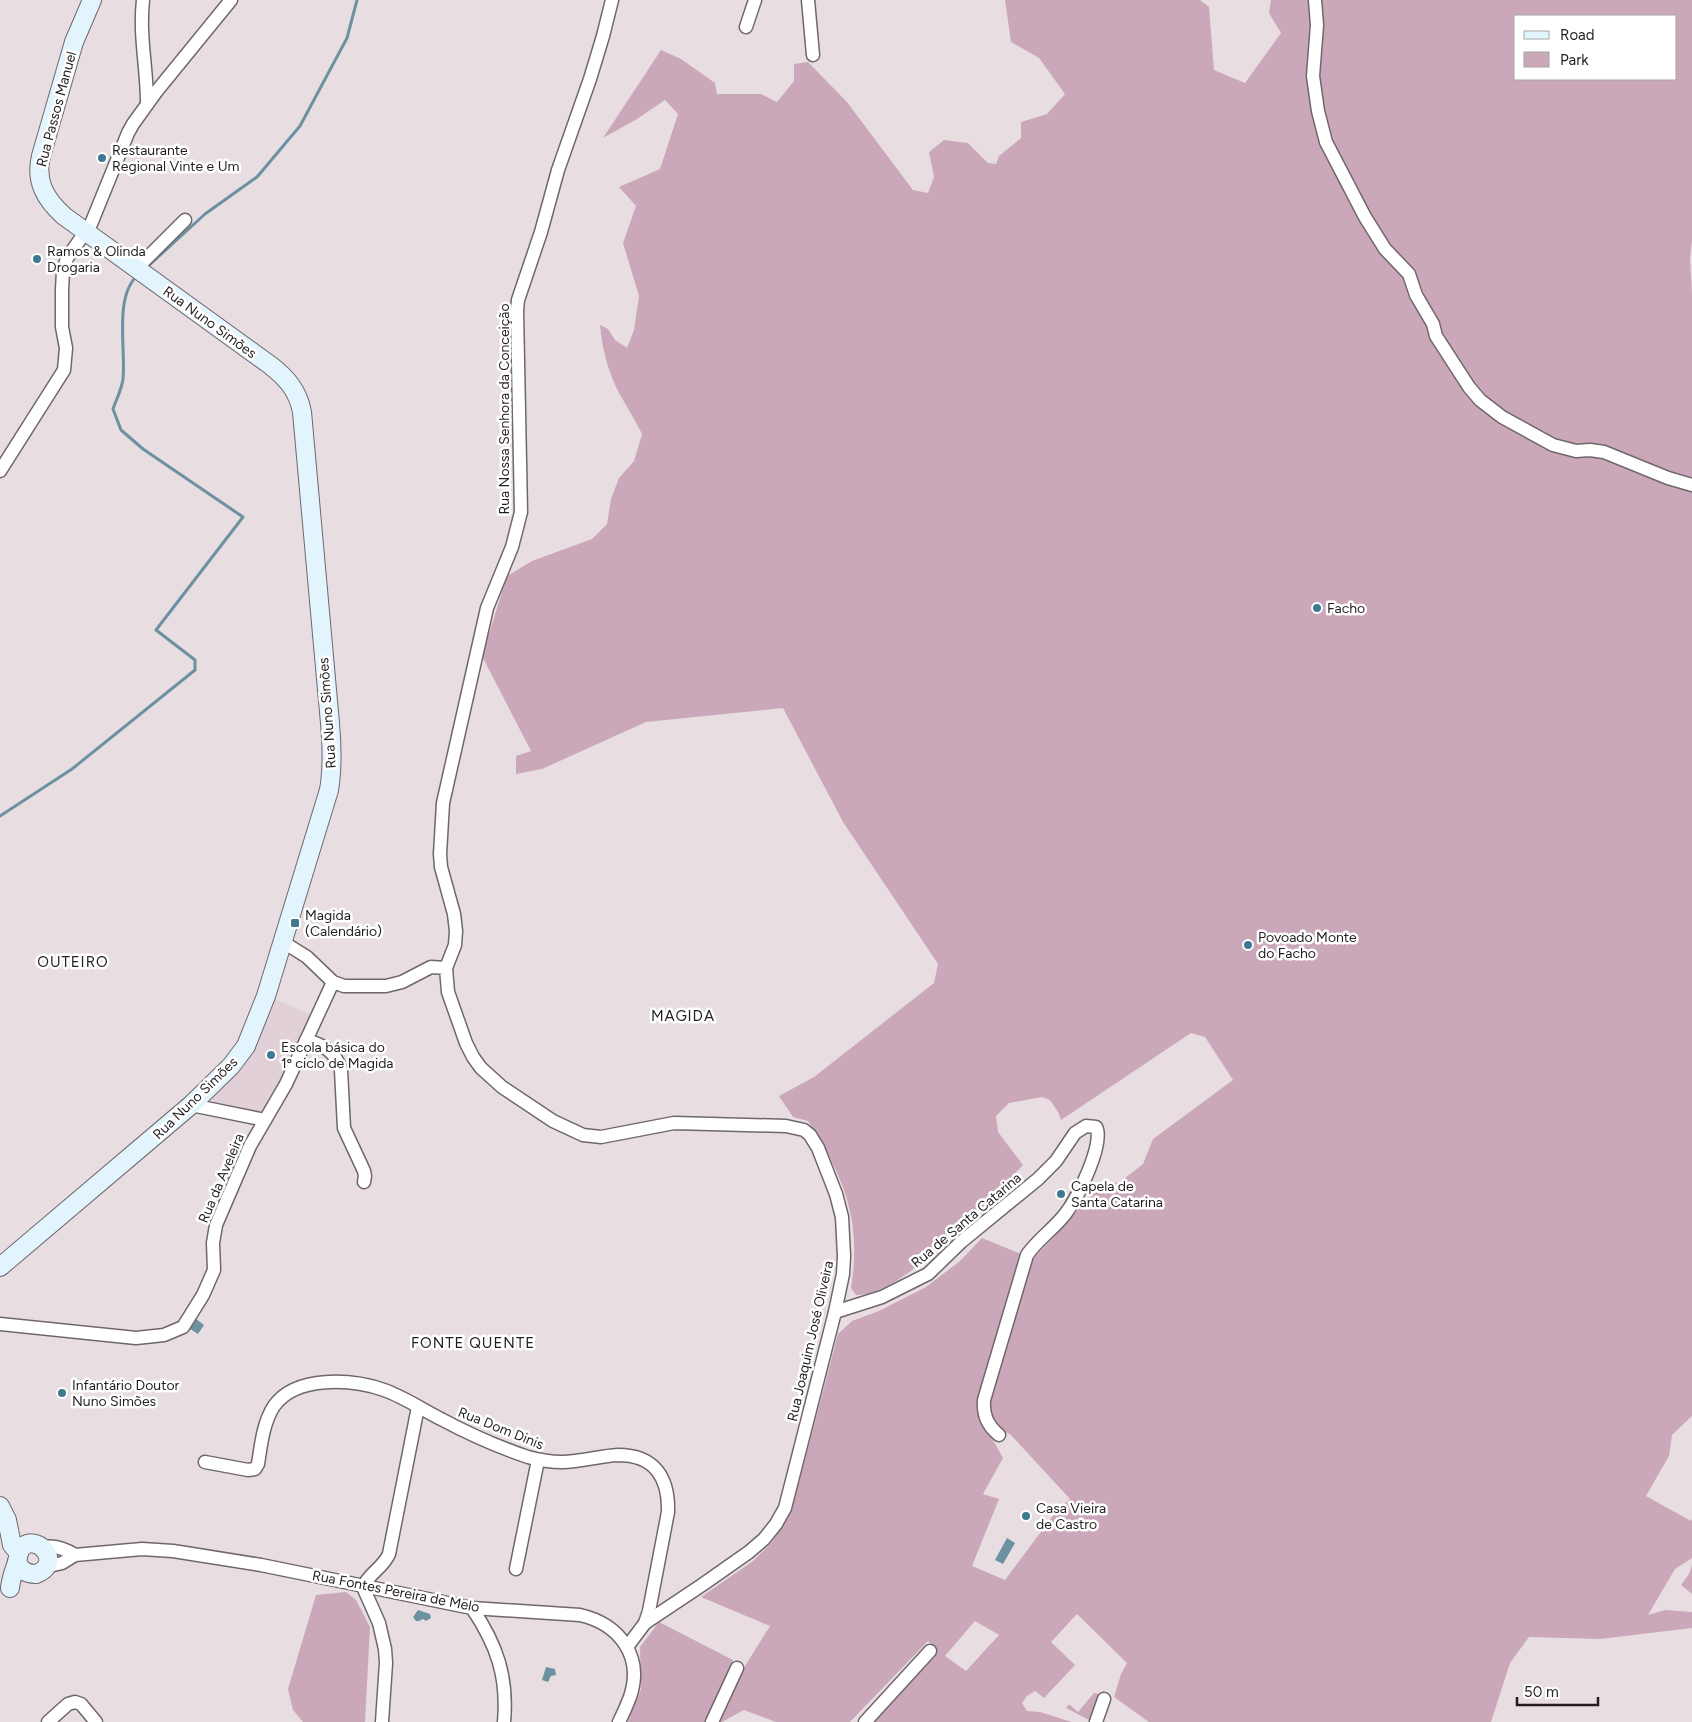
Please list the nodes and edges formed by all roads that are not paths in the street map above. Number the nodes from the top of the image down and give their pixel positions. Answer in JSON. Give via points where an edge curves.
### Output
{"nodes":[{"id":1,"x":92,"y":0,"type":"edge"},
{"id":2,"x":143,"y":0,"type":"edge"},
{"id":3,"x":231,"y":0,"type":"edge"},
{"id":4,"x":612,"y":0,"type":"edge"},
{"id":5,"x":755,"y":0,"type":"edge"},
{"id":6,"x":808,"y":0,"type":"edge"},
{"id":7,"x":1315,"y":0,"type":"edge"},
{"id":8,"x":746,"y":27,"type":"dead end"},
{"id":9,"x":814,"y":55,"type":"dead end"},
{"id":10,"x":147,"y":103,"type":"junction"},
{"id":11,"x":185,"y":220,"type":"dead end"},
{"id":12,"x":86,"y":232,"type":"junction"},
{"id":13,"x":137,"y":268,"type":"junction"},
{"id":14,"x":0,"y":471,"type":"edge"},
{"id":15,"x":1692,"y":485,"type":"edge"},
{"id":16,"x":284,"y":942,"type":"junction"},
{"id":17,"x":446,"y":968,"type":"junction"},
{"id":18,"x":333,"y":982,"type":"junction"},
{"id":19,"x":306,"y":1040,"type":"junction"},
{"id":20,"x":191,"y":1105,"type":"junction"},
{"id":21,"x":265,"y":1120,"type":"junction"},
{"id":22,"x":364,"y":1182,"type":"dead end"},
{"id":23,"x":0,"y":1267,"type":"edge"},
{"id":24,"x":835,"y":1312,"type":"junction"},
{"id":25,"x":0,"y":1324,"type":"edge"},
{"id":26,"x":418,"y":1407,"type":"junction"},
{"id":27,"x":999,"y":1435,"type":"dead end"},
{"id":28,"x":538,"y":1460,"type":"junction"},
{"id":29,"x":205,"y":1462,"type":"dead end"},
{"id":30,"x":4,"y":1513,"type":"edge"},
{"id":31,"x":28,"y":1551,"type":"junction"},
{"id":32,"x":75,"y":1555,"type":"junction"},
{"id":33,"x":516,"y":1568,"type":"dead end"},
{"id":34,"x":39,"y":1571,"type":"junction"},
{"id":35,"x":363,"y":1586,"type":"junction"},
{"id":36,"x":5,"y":1594,"type":"edge"},
{"id":37,"x":472,"y":1608,"type":"junction"},
{"id":38,"x":645,"y":1623,"type":"junction"},
{"id":39,"x":628,"y":1647,"type":"junction"},
{"id":40,"x":930,"y":1651,"type":"dead end"},
{"id":41,"x":737,"y":1668,"type":"dead end"},
{"id":42,"x":1104,"y":1699,"type":"dead end"},
{"id":43,"x":48,"y":1722,"type":"edge"},
{"id":44,"x":96,"y":1722,"type":"edge"},
{"id":45,"x":382,"y":1722,"type":"edge"},
{"id":46,"x":504,"y":1722,"type":"edge"},
{"id":47,"x":619,"y":1722,"type":"edge"},
{"id":48,"x":712,"y":1722,"type":"edge"},
{"id":49,"x":865,"y":1722,"type":"edge"},
{"id":50,"x":1096,"y":1722,"type":"edge"}],
"edges":[{"from":1,"to":12,"type":"street","name":"Rua Passos Manuel","via":[[74,42],[38,172],[41,188],[51,203]]},
{"from":2,"to":10,"type":"street","via":[[141,32],[147,73]]},
{"from":3,"to":10,"type":"street"},
{"from":4,"to":17,"type":"street","name":"Rua Nossa Senhora da Conceição","via":[[604,36],[518,300],[521,512],[512,547],[487,608],[443,804],[441,867],[456,930]]},
{"from":5,"to":8,"type":"street"},
{"from":6,"to":9,"type":"street"},
{"from":7,"to":15,"type":"street","via":[[1318,25],[1313,76],[1326,142],[1385,249],[1409,274],[1436,336],[1469,387],[1502,417],[1553,445],[1576,451],[1604,452]]},
{"from":10,"to":12,"type":"street","via":[[128,133]]},
{"from":11,"to":13,"type":"street"},
{"from":12,"to":13,"type":"street","name":"Rua Nuno Simões"},
{"from":12,"to":14,"type":"street","via":[[70,252],[63,272],[64,370]]},
{"from":13,"to":16,"type":"street","name":"Rua Nuno Simões","via":[[278,372],[294,389],[301,404],[332,758],[329,790]]},
{"from":16,"to":18,"type":"street","via":[[307,957]]},
{"from":16,"to":20,"type":"street","name":"Rua Nuno Simões","via":[[246,1046],[231,1066]]},
{"from":17,"to":18,"type":"street","via":[[431,967],[402,982],[386,986],[344,986]]},
{"from":17,"to":24,"type":"street","name":"Rua Joaquim José Oliveira","via":[[448,992],[466,1043],[480,1068],[502,1087],[574,1132],[601,1137],[687,1122],[796,1127],[810,1135],[829,1174],[842,1217],[843,1274]]},
{"from":18,"to":19,"type":"street","name":"Rua da Aveleira"},
{"from":19,"to":21,"type":"street","name":"Rua da Aveleira"},
{"from":19,"to":22,"type":"street","via":[[327,1047],[338,1062],[344,1128],[364,1171]]},
{"from":20,"to":21,"type":"street"},
{"from":20,"to":23,"type":"street","name":"Rua Nuno Simões"},
{"from":21,"to":25,"type":"street","name":"Rua da Aveleira","via":[[250,1146],[216,1225],[214,1270],[183,1327],[164,1335],[136,1338]]},
{"from":24,"to":27,"type":"street","name":"Rua de Santa Catarina","via":[[882,1297],[928,1274],[961,1242],[1038,1180],[1075,1133],[1086,1126],[1096,1127],[1099,1137],[1095,1152],[1074,1203],[1027,1256],[984,1400],[987,1420]]},
{"from":24,"to":38,"type":"street","name":"Rua Joaquim José Oliveira","via":[[790,1490],[776,1524],[749,1552]]},
{"from":26,"to":28,"type":"street","name":"Rua Dom Dinis","via":[[474,1436]]},
{"from":26,"to":29,"type":"street","name":"Rua Dom Dinis","via":[[384,1390],[368,1386],[307,1384],[283,1396],[274,1406],[266,1422],[255,1469]]},
{"from":26,"to":35,"type":"street","via":[[389,1554]]},
{"from":28,"to":33,"type":"street"},
{"from":28,"to":38,"type":"street","name":"Rua Dom Dinis","via":[[562,1462],[620,1455],[645,1461],[660,1474],[669,1496],[668,1512]]},
{"from":30,"to":31,"type":"street","via":[[12,1545]]},
{"from":31,"to":32,"type":"street","name":"Rua Fontes Pereira de Melo","via":[[53,1546]]},
{"from":31,"to":34,"type":"street","via":[[22,1570],[26,1573]]},
{"from":31,"to":34,"type":"street","via":[[48,1555]]},
{"from":31,"to":36,"type":"street","name":"Rua Fontes Pereira de Melo"},
{"from":32,"to":34,"type":"street","name":"Rua Fontes Pereira de Melo"},
{"from":32,"to":35,"type":"street","name":"Rua Fontes Pereira de Melo","via":[[142,1549],[173,1551]]},
{"from":34,"to":36,"type":"street","name":"Rua Fontes Pereira de Melo"},
{"from":35,"to":37,"type":"street","name":"Rua Fontes Pereira de Melo"},
{"from":35,"to":45,"type":"street","via":[[379,1623],[385,1649]]},
{"from":37,"to":39,"type":"street","name":"Rua Fontes Pereira de Melo","via":[[593,1618],[615,1632]]},
{"from":37,"to":46,"type":"street","via":[[499,1661],[506,1692]]},
{"from":38,"to":39,"type":"street","name":"Rua Dom Dinis"},
{"from":39,"to":47,"type":"street","via":[[633,1665],[633,1686]]},
{"from":40,"to":49,"type":"street"},
{"from":41,"to":48,"type":"street"},
{"from":42,"to":50,"type":"street"},
{"from":43,"to":44,"type":"street","via":[[68,1704],[75,1702]]}]}
